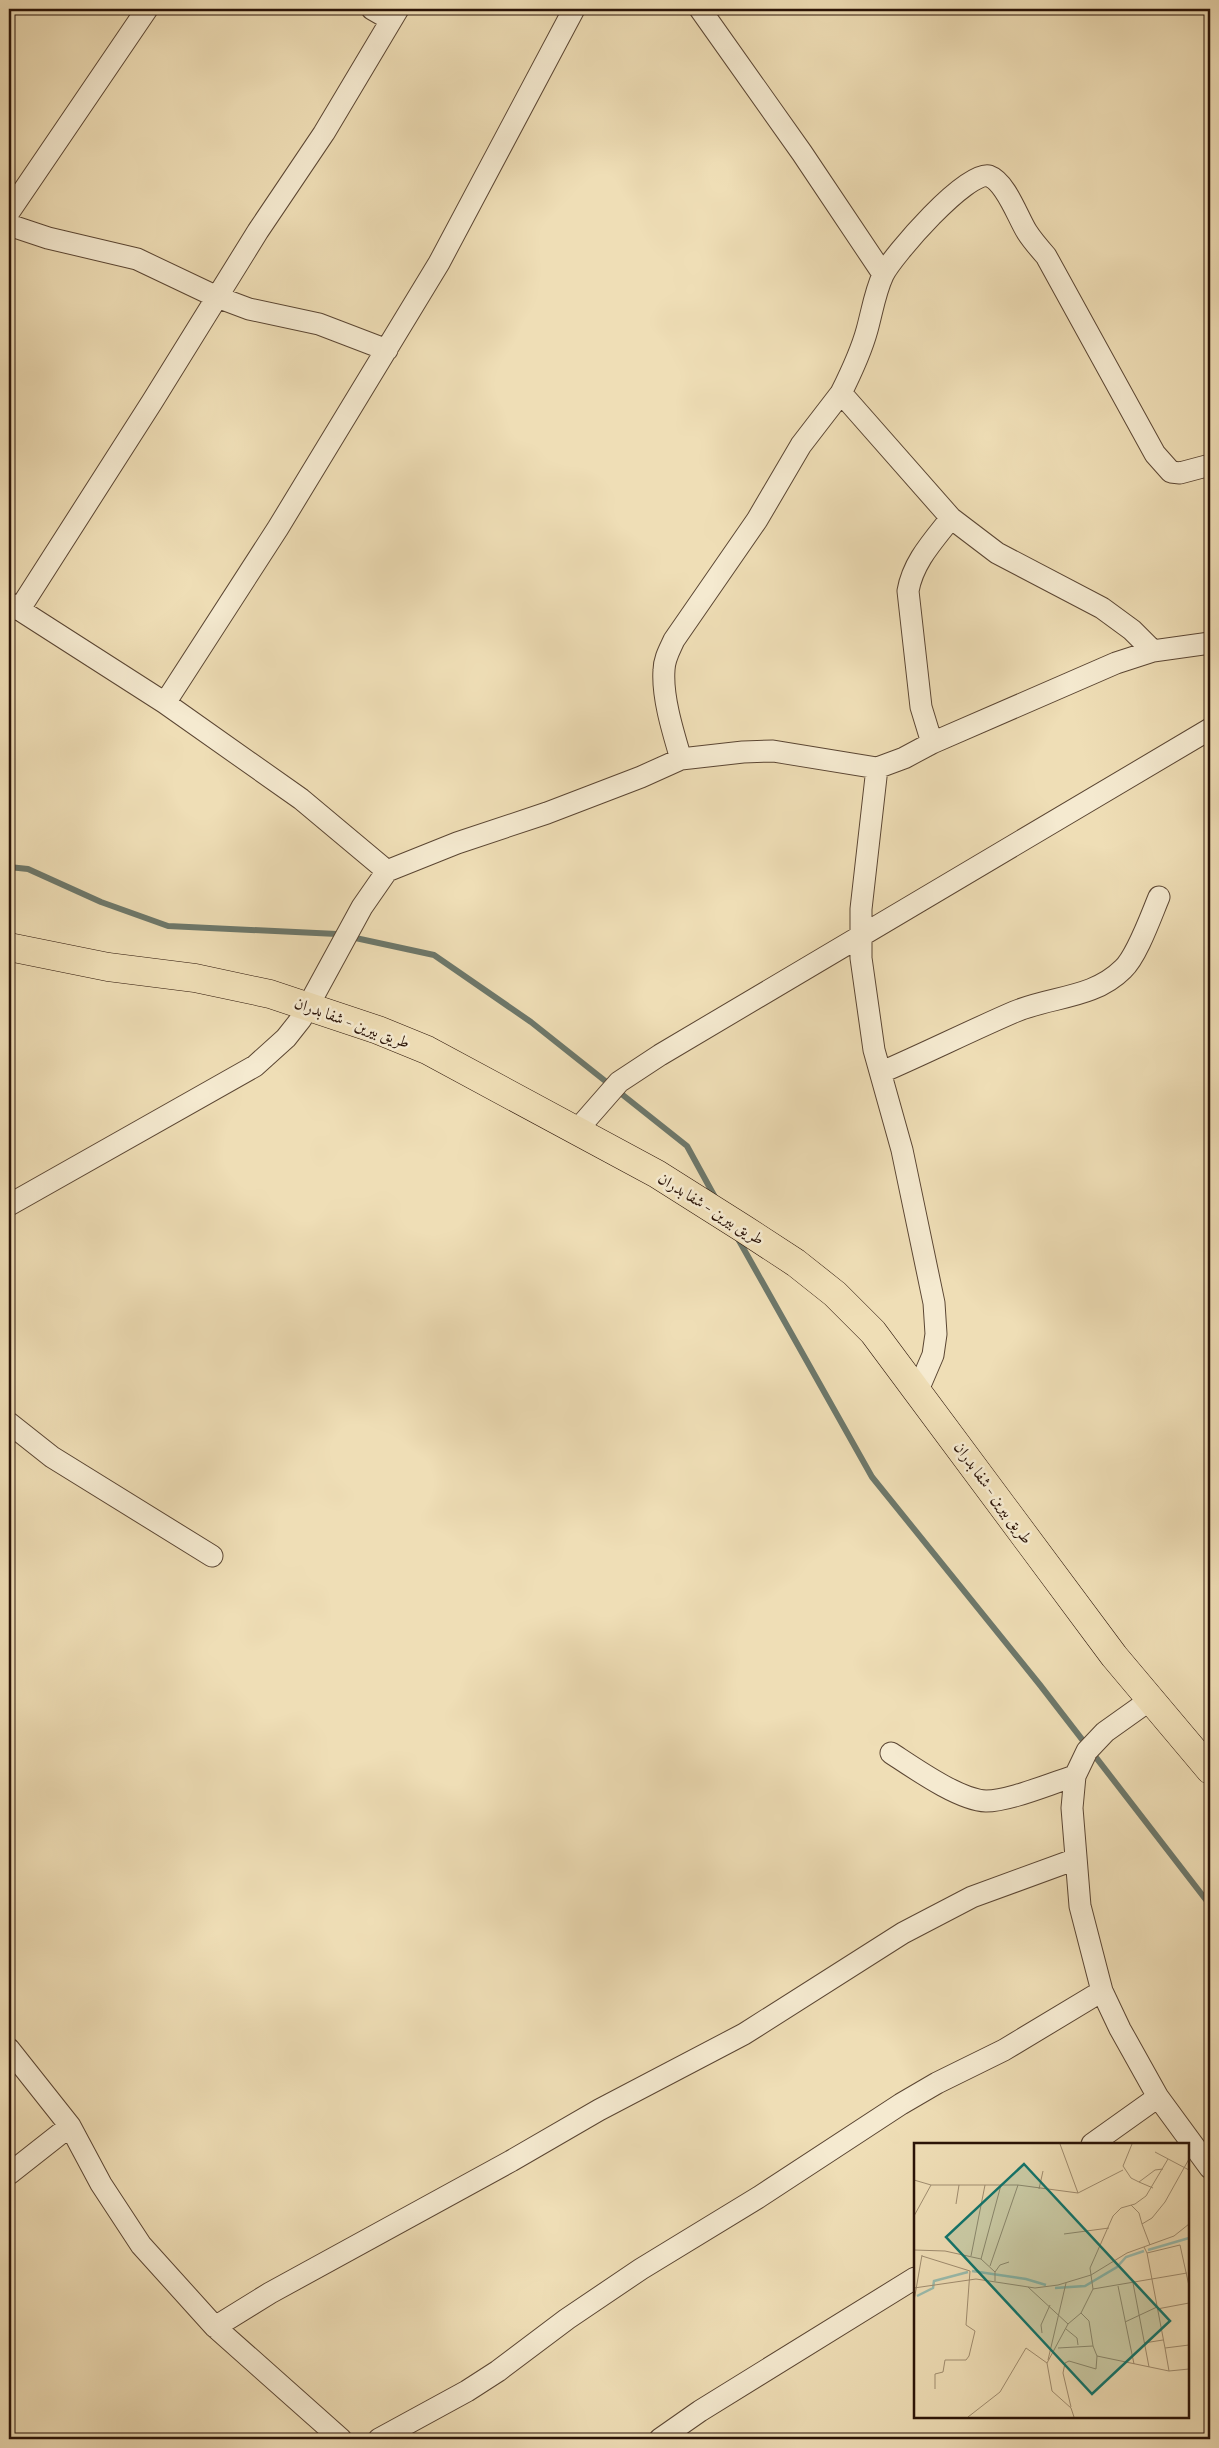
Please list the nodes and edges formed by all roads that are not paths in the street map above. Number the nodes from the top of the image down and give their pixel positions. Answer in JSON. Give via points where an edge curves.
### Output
{"nodes":[{"id":1,"x":147,"y":9,"type":"edge"},
{"id":2,"x":372,"y":9,"type":"edge"},
{"id":3,"x":574,"y":9,"type":"edge"},
{"id":4,"x":700,"y":9,"type":"edge"},
{"id":5,"x":394,"y":15,"type":"edge"},
{"id":6,"x":9,"y":213,"type":"edge"},
{"id":7,"x":883,"y":274,"type":"junction"},
{"id":8,"x":217,"y":297,"type":"junction"},
{"id":9,"x":387,"y":350,"type":"junction"},
{"id":10,"x":840,"y":393,"type":"junction"},
{"id":11,"x":1210,"y":465,"type":"edge"},
{"id":12,"x":951,"y":518,"type":"junction"},
{"id":13,"x":14,"y":606,"type":"edge"},
{"id":14,"x":1210,"y":644,"type":"edge"},
{"id":15,"x":1153,"y":651,"type":"junction"},
{"id":16,"x":166,"y":703,"type":"junction"},
{"id":17,"x":1210,"y":729,"type":"edge"},
{"id":18,"x":932,"y":743,"type":"junction"},
{"id":19,"x":681,"y":759,"type":"junction"},
{"id":20,"x":877,"y":768,"type":"junction"},
{"id":21,"x":387,"y":871,"type":"junction"},
{"id":22,"x":1159,"y":897,"type":"dead end"},
{"id":23,"x":861,"y":938,"type":"junction"},
{"id":24,"x":9,"y":947,"type":"edge"},
{"id":25,"x":308,"y":1005,"type":"junction"},
{"id":26,"x":882,"y":1072,"type":"junction"},
{"id":27,"x":576,"y":1130,"type":"junction"},
{"id":28,"x":9,"y":1205,"type":"edge"},
{"id":29,"x":918,"y":1390,"type":"junction"},
{"id":30,"x":9,"y":1423,"type":"edge"},
{"id":31,"x":212,"y":1556,"type":"dead end"},
{"id":32,"x":1150,"y":1700,"type":"junction"},
{"id":33,"x":891,"y":1753,"type":"dead end"},
{"id":34,"x":1210,"y":1770,"type":"edge"},
{"id":35,"x":1075,"y":1776,"type":"junction"},
{"id":36,"x":1076,"y":1859,"type":"junction"},
{"id":37,"x":1102,"y":1991,"type":"junction"},
{"id":38,"x":9,"y":2049,"type":"edge"},
{"id":39,"x":1158,"y":2097,"type":"junction"},
{"id":40,"x":70,"y":2126,"type":"junction"},
{"id":41,"x":1093,"y":2143,"type":"edge"},
{"id":42,"x":1210,"y":2168,"type":"edge"},
{"id":43,"x":9,"y":2174,"type":"edge"},
{"id":44,"x":914,"y":2279,"type":"edge"},
{"id":45,"x":215,"y":2327,"type":"junction"},
{"id":46,"x":341,"y":2439,"type":"edge"},
{"id":47,"x":379,"y":2439,"type":"edge"},
{"id":48,"x":660,"y":2439,"type":"edge"}],
"edges":[{"from":1,"to":6,"type":"street"},
{"from":2,"to":5,"type":"street"},
{"from":3,"to":9,"type":"street","via":[[439,262]]},
{"from":4,"to":7,"type":"street"},
{"from":5,"to":8,"type":"street","via":[[324,133]]},
{"from":6,"to":8,"type":"street","via":[[48,238],[137,259]]},
{"from":7,"to":10,"type":"street","via":[[867,331]]},
{"from":7,"to":11,"type":"street","via":[[921,226],[953,195],[982,176],[989,176],[1007,195],[1026,231],[1046,256],[1154,454],[1171,472],[1180,473]]},
{"from":8,"to":9,"type":"street","via":[[250,309],[319,324]]},
{"from":8,"to":13,"type":"street"},
{"from":9,"to":16,"type":"street"},
{"from":10,"to":12,"type":"street"},
{"from":10,"to":19,"type":"street","via":[[801,445],[757,520],[671,646],[664,671],[670,723]]},
{"from":12,"to":15,"type":"street","via":[[997,552],[1102,608],[1132,630]]},
{"from":12,"to":18,"type":"street","via":[[918,562],[908,591],[921,707]]},
{"from":13,"to":16,"type":"street"},
{"from":14,"to":15,"type":"street"},
{"from":15,"to":18,"type":"street"},
{"from":16,"to":21,"type":"street","via":[[301,799]]},
{"from":17,"to":23,"type":"street"},
{"from":18,"to":20,"type":"street"},
{"from":19,"to":20,"type":"street","via":[[773,751]]},
{"from":19,"to":21,"type":"street","via":[[573,803]]},
{"from":20,"to":23,"type":"street","via":[[861,909]]},
{"from":21,"to":25,"type":"street","via":[[362,907]]},
{"from":22,"to":26,"type":"street","via":[[1132,958],[1112,979],[1064,999],[1013,1012]]},
{"from":23,"to":26,"type":"street","via":[[869,1026]]},
{"from":23,"to":27,"type":"street","via":[[619,1082]]},
{"from":24,"to":25,"type":"main road","name":"طريق بيرين - شفا بدران","via":[[108,967],[230,985]]},
{"from":25,"to":27,"type":"main road","name":"طريق بيرين - شفا بدران","via":[[427,1050]]},
{"from":25,"to":28,"type":"street","via":[[286,1038],[255,1066]]},
{"from":26,"to":29,"type":"street","via":[[907,1169],[934,1303],[936,1334],[933,1355]]},
{"from":27,"to":29,"type":"main road","name":"طريق بيرين - شفا بدران","via":[[656,1174],[796,1263],[835,1294],[873,1332]]},
{"from":29,"to":32,"type":"main road","name":"طريق بيرين - شفا بدران"},
{"from":30,"to":31,"type":"street","via":[[52,1457]]},
{"from":32,"to":34,"type":"main road","name":"طريق بيرين - شفا بدران"},
{"from":32,"to":35,"type":"street","via":[[1105,1732],[1087,1750]]},
{"from":33,"to":35,"type":"street","via":[[931,1779],[985,1801]]},
{"from":35,"to":36,"type":"street","via":[[1072,1808]]},
{"from":36,"to":37,"type":"street","via":[[1080,1906]]},
{"from":36,"to":45,"type":"street","via":[[972,1897],[903,1933],[744,2034],[599,2110],[270,2293]]},
{"from":37,"to":39,"type":"street"},
{"from":37,"to":47,"type":"street","via":[[1004,2050],[901,2104],[641,2269],[498,2371]]},
{"from":38,"to":40,"type":"street"},
{"from":39,"to":41,"type":"street"},
{"from":39,"to":42,"type":"street"},
{"from":40,"to":43,"type":"street"},
{"from":40,"to":45,"type":"street","via":[[101,2184],[141,2245]]},
{"from":44,"to":48,"type":"street"},
{"from":45,"to":46,"type":"street"}]}
